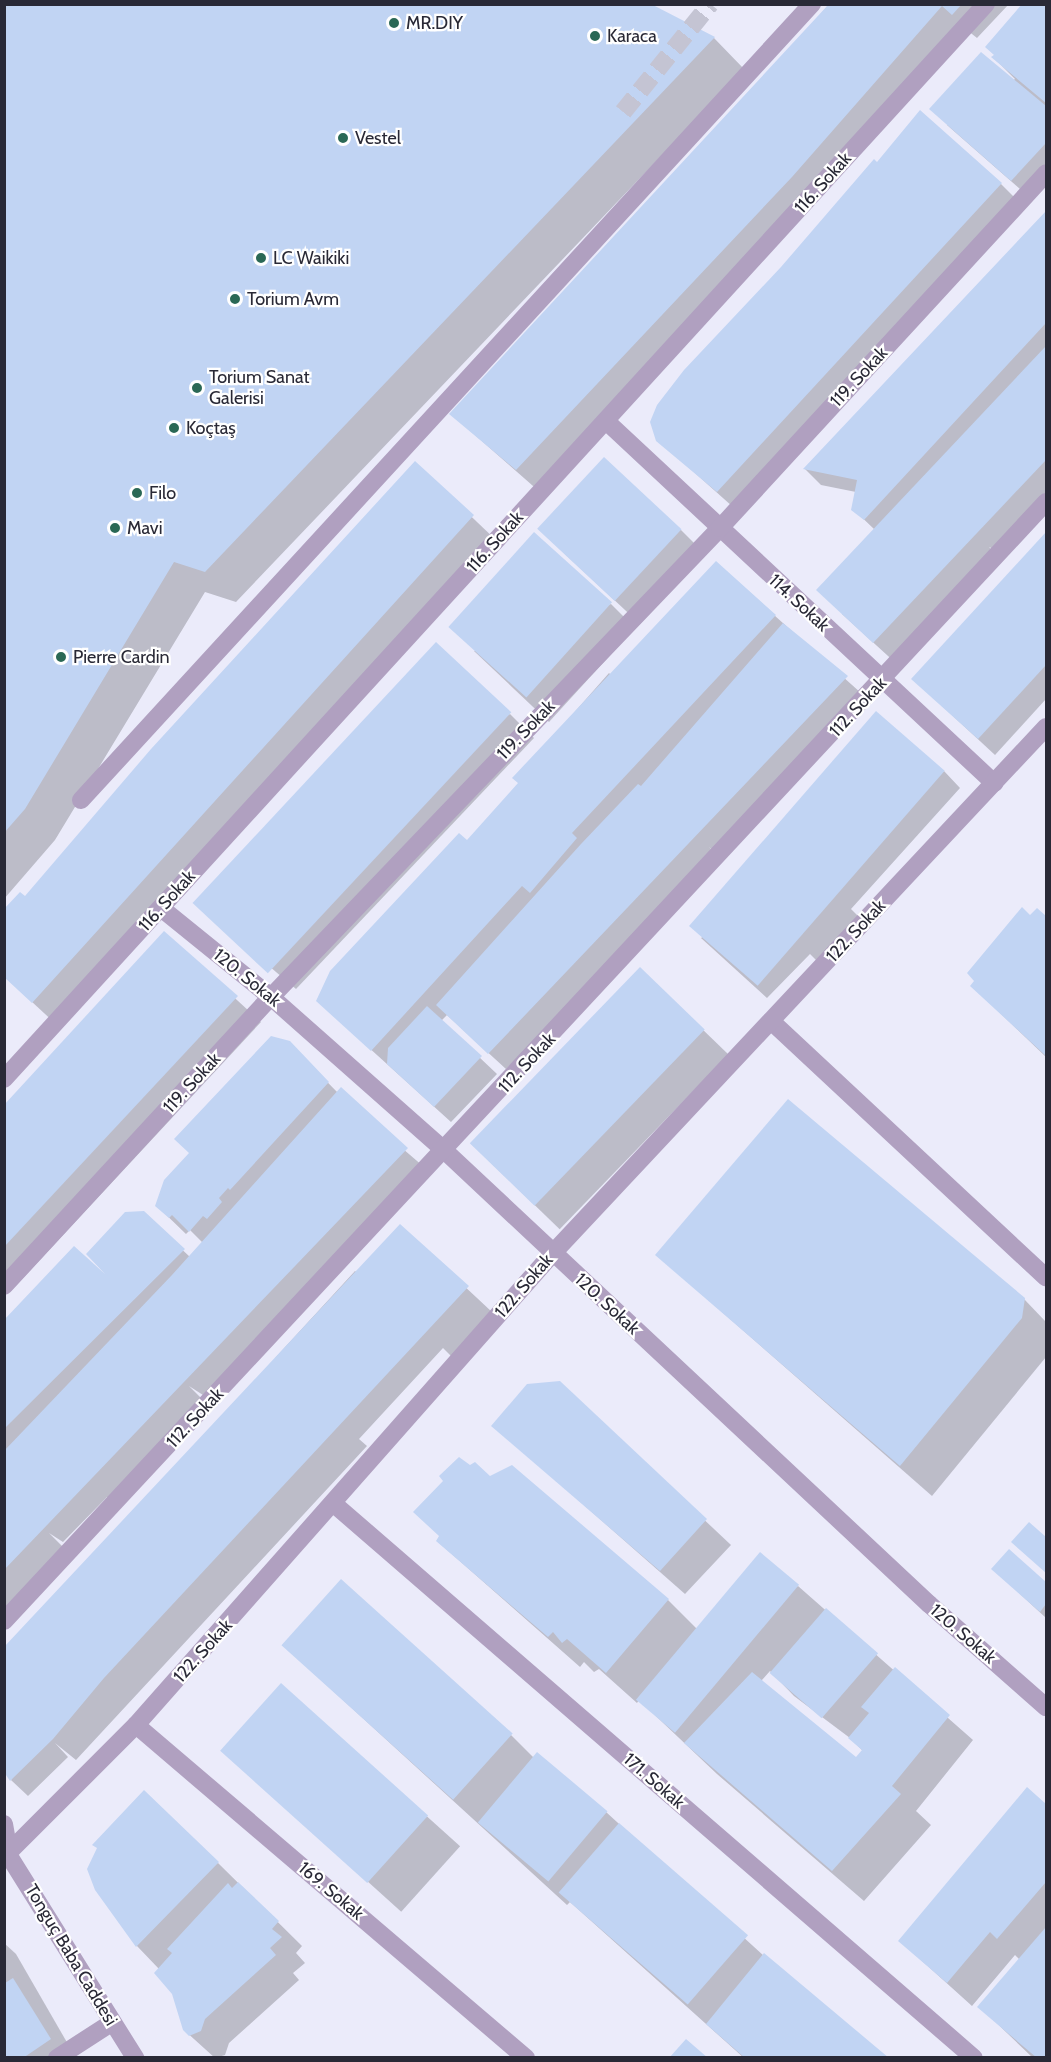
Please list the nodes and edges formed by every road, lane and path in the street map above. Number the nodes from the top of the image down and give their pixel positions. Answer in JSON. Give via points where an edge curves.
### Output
{"nodes":[{"id":1,"x":812,"y":4,"type":"edge"},
{"id":2,"x":986,"y":4,"type":"edge"},
{"id":3,"x":1047,"y":173,"type":"edge"},
{"id":4,"x":606,"y":422,"type":"junction"},
{"id":5,"x":1047,"y":502,"type":"edge"},
{"id":6,"x":720,"y":528,"type":"junction"},
{"id":7,"x":882,"y":681,"type":"junction"},
{"id":8,"x":1047,"y":727,"type":"edge"},
{"id":9,"x":994,"y":783,"type":"junction"},
{"id":10,"x":81,"y":800,"type":"dead end"},
{"id":11,"x":161,"y":908,"type":"junction"},
{"id":12,"x":271,"y":997,"type":"junction"},
{"id":13,"x":771,"y":1021,"type":"junction"},
{"id":14,"x":4,"y":1080,"type":"edge"},
{"id":15,"x":445,"y":1151,"type":"junction"},
{"id":16,"x":553,"y":1253,"type":"junction"},
{"id":17,"x":1047,"y":1277,"type":"edge"},
{"id":18,"x":4,"y":1286,"type":"edge"},
{"id":19,"x":334,"y":1504,"type":"junction"},
{"id":20,"x":4,"y":1621,"type":"edge"},
{"id":21,"x":1047,"y":1707,"type":"edge"},
{"id":22,"x":136,"y":1725,"type":"junction"},
{"id":23,"x":4,"y":1824,"type":"edge"},
{"id":24,"x":7,"y":1850,"type":"edge"},
{"id":25,"x":111,"y":2023,"type":"junction"},
{"id":26,"x":57,"y":2058,"type":"edge"},
{"id":27,"x":135,"y":2058,"type":"edge"},
{"id":28,"x":526,"y":2058,"type":"edge"},
{"id":29,"x":974,"y":2058,"type":"edge"}],
"edges":[{"from":1,"to":10,"type":"street"},
{"from":2,"to":4,"type":"street","name":"116. Sokak"},
{"from":3,"to":6,"type":"street","name":"119. Sokak"},
{"from":4,"to":6,"type":"street","name":"114. Sokak"},
{"from":4,"to":11,"type":"street","name":"116. Sokak"},
{"from":5,"to":7,"type":"street","name":"112. Sokak"},
{"from":6,"to":7,"type":"street","name":"114. Sokak"},
{"from":6,"to":12,"type":"street","name":"119. Sokak"},
{"from":7,"to":9,"type":"street","name":"114. Sokak"},
{"from":7,"to":15,"type":"street","name":"112. Sokak"},
{"from":8,"to":9,"type":"street","name":"122. Sokak"},
{"from":9,"to":13,"type":"street","name":"122. Sokak"},
{"from":11,"to":12,"type":"street","name":"120. Sokak"},
{"from":11,"to":14,"type":"street","name":"116. Sokak"},
{"from":12,"to":15,"type":"street","name":"120. Sokak"},
{"from":12,"to":18,"type":"street","name":"119. Sokak"},
{"from":13,"to":16,"type":"street","name":"122. Sokak"},
{"from":13,"to":17,"type":"street"},
{"from":15,"to":16,"type":"street","name":"120. Sokak"},
{"from":15,"to":20,"type":"street","name":"112. Sokak"},
{"from":16,"to":19,"type":"street","name":"122. Sokak"},
{"from":16,"to":21,"type":"street","name":"120. Sokak","via":[[929,1604]]},
{"from":19,"to":22,"type":"street","name":"122. Sokak"},
{"from":19,"to":29,"type":"street","name":"171. Sokak"},
{"from":22,"to":24,"type":"street","name":"122. Sokak"},
{"from":22,"to":28,"type":"street","name":"169. Sokak"},
{"from":23,"to":24,"type":"street","name":"Tonguç Baba Caddesi"},
{"from":24,"to":25,"type":"street","name":"Tonguç Baba Caddesi"},
{"from":25,"to":26,"type":"street"},
{"from":25,"to":27,"type":"street","name":"Tonguç Baba Caddesi"}]}
